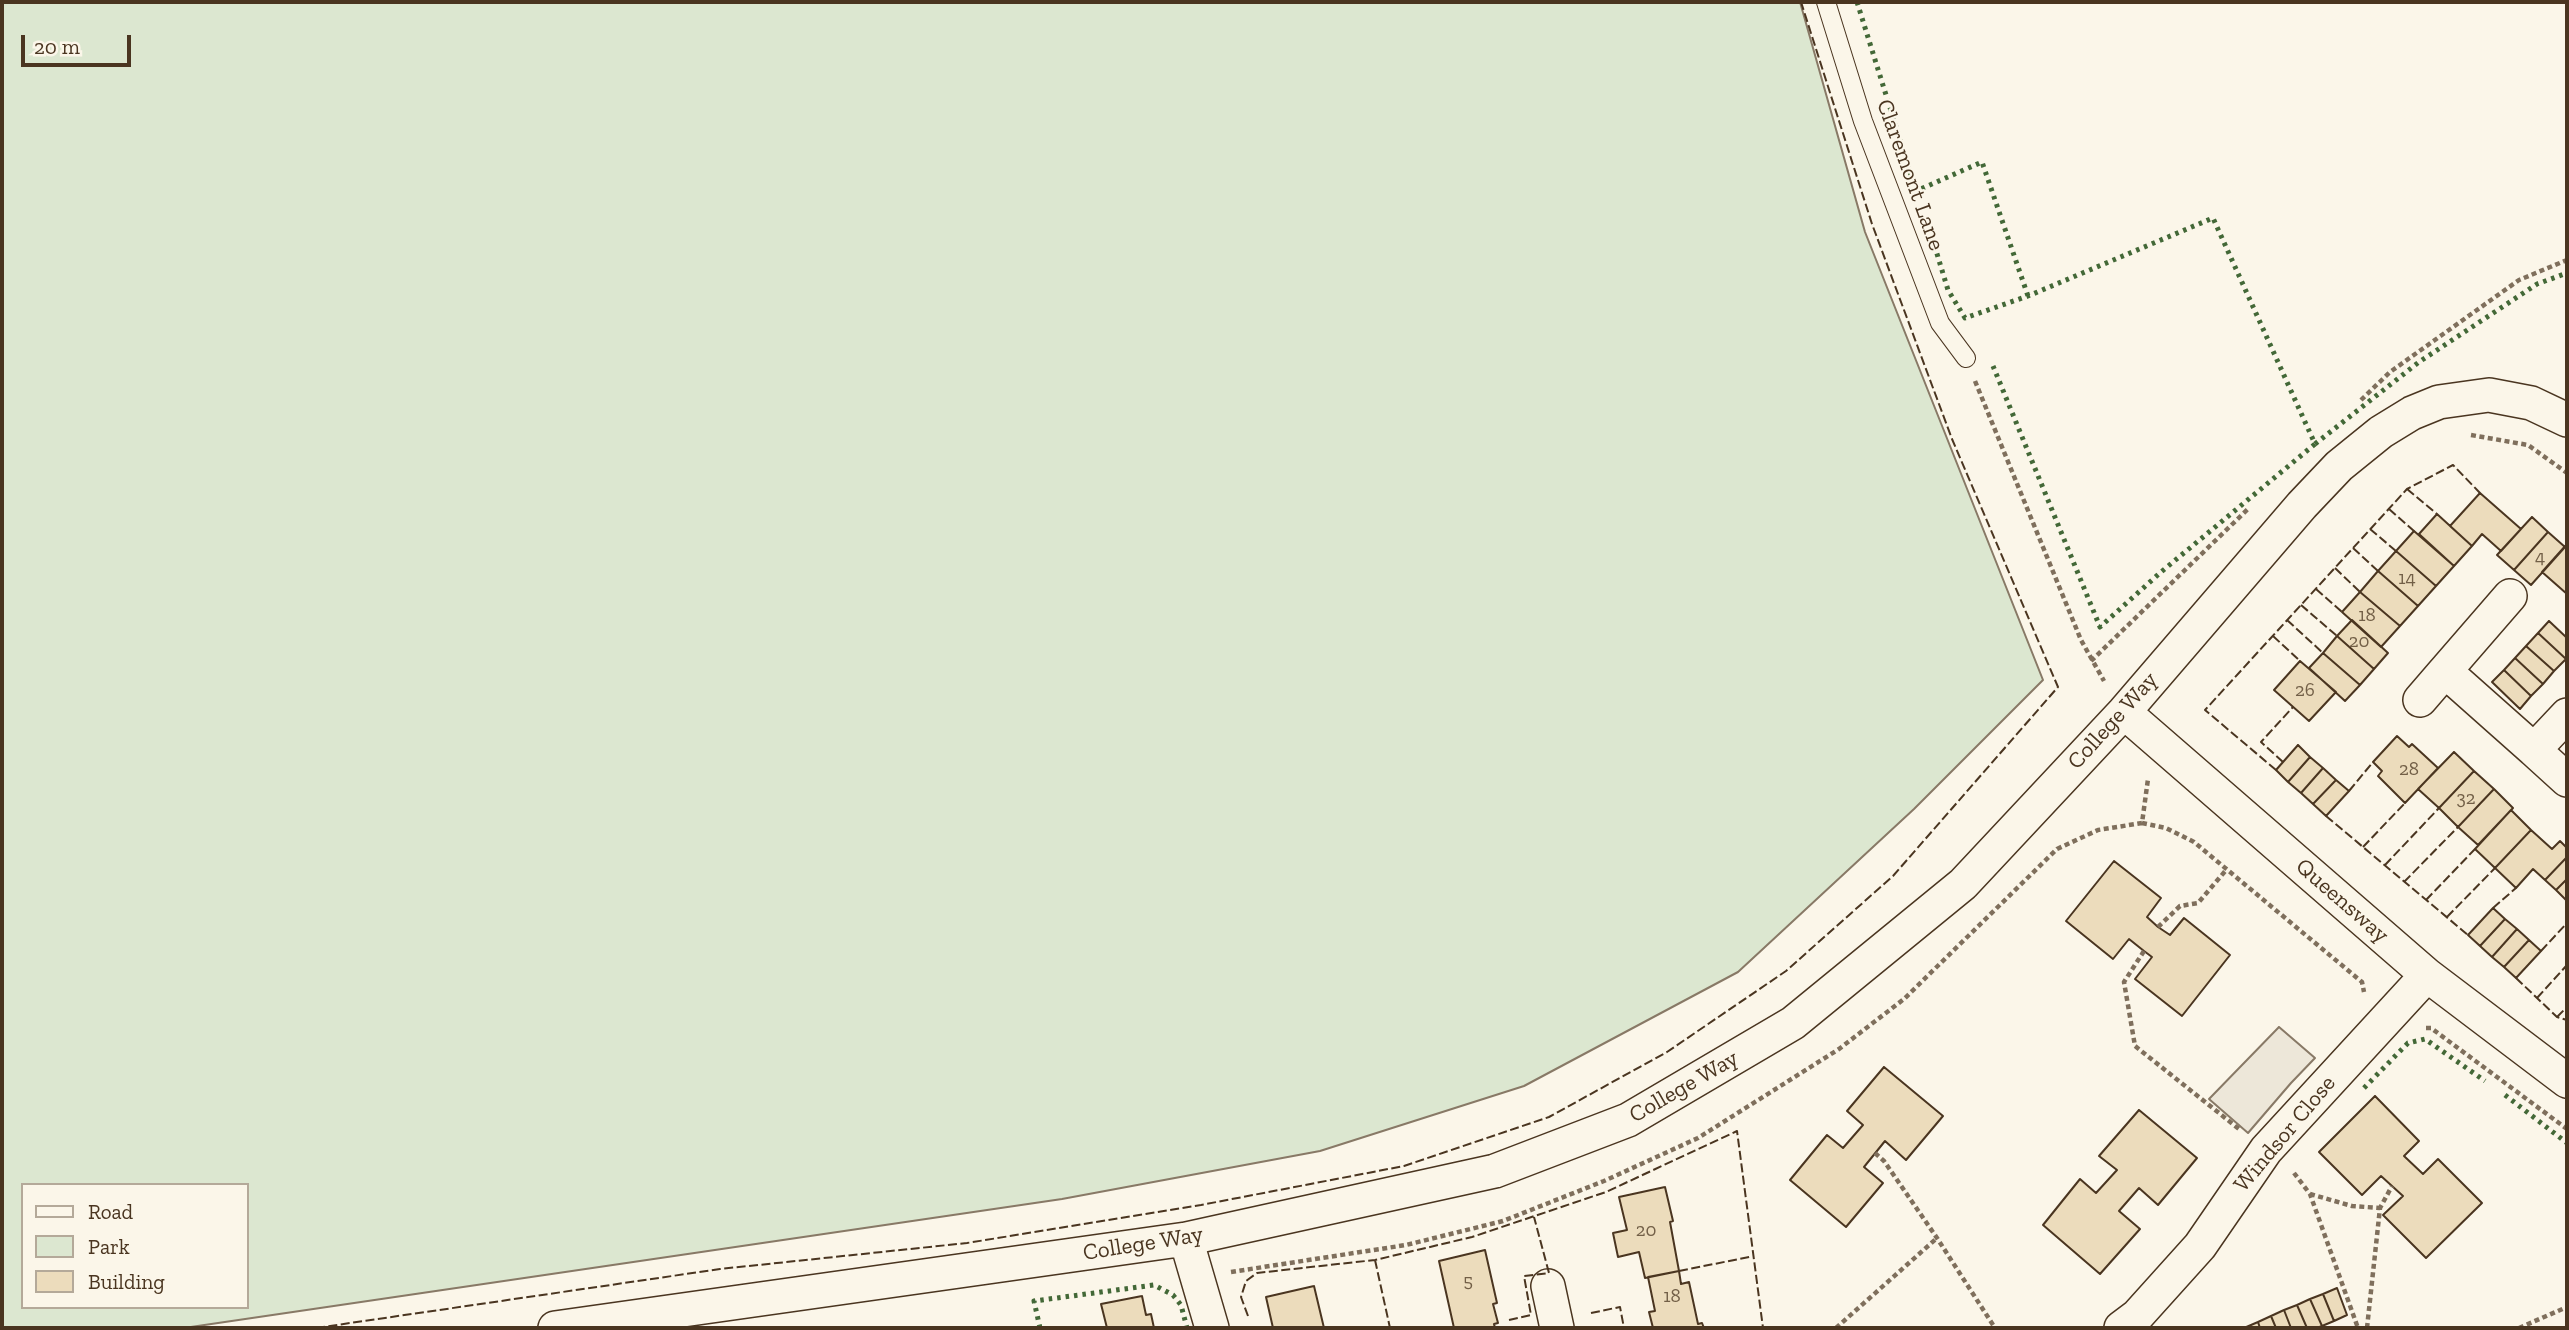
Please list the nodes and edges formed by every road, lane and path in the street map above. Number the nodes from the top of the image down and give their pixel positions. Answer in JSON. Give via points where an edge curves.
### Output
{"nodes":[{"id":1,"x":1826,"y":2,"type":"edge"},
{"id":2,"x":1966,"y":358,"type":"joint"},
{"id":3,"x":2567,"y":420,"type":"edge"},
{"id":4,"x":2465,"y":434,"type":"dead end"},
{"id":5,"x":2567,"y":473,"type":"edge"},
{"id":6,"x":2510,"y":596,"type":"dead end"},
{"id":7,"x":2091,"y":661,"type":"dead end"},
{"id":8,"x":2445,"y":671,"type":"junction"},
{"id":9,"x":2420,"y":700,"type":"dead end"},
{"id":10,"x":2124,"y":712,"type":"junction"},
{"id":11,"x":2567,"y":715,"type":"edge"},
{"id":12,"x":2534,"y":750,"type":"junction"},
{"id":13,"x":2567,"y":780,"type":"edge"},
{"id":14,"x":2142,"y":823,"type":"dead end"},
{"id":15,"x":2227,"y":869,"type":"junction"},
{"id":16,"x":2158,"y":927,"type":"dead end"},
{"id":17,"x":2144,"y":951,"type":"dead end"},
{"id":18,"x":2427,"y":975,"type":"junction"},
{"id":19,"x":2365,"y":997,"type":"dead end"},
{"id":20,"x":2417,"y":1029,"type":"dead end"},
{"id":21,"x":2567,"y":1081,"type":"edge"},
{"id":22,"x":2567,"y":1129,"type":"edge"},
{"id":23,"x":2266,"y":1150,"type":"junction"},
{"id":24,"x":1875,"y":1153,"type":"dead end"},
{"id":25,"x":2392,"y":1186,"type":"dead end"},
{"id":26,"x":2310,"y":1194,"type":"junction"},
{"id":27,"x":2380,"y":1208,"type":"junction"},
{"id":28,"x":1937,"y":1238,"type":"junction"},
{"id":29,"x":1186,"y":1239,"type":"junction"},
{"id":30,"x":1548,"y":1286,"type":"dead end"},
{"id":31,"x":2567,"y":1307,"type":"edge"},
{"id":32,"x":555,"y":1328,"type":"edge"},
{"id":33,"x":1212,"y":1328,"type":"edge"},
{"id":34,"x":1557,"y":1328,"type":"edge"},
{"id":35,"x":1836,"y":1328,"type":"edge"},
{"id":36,"x":1995,"y":1328,"type":"edge"},
{"id":37,"x":2121,"y":1328,"type":"edge"},
{"id":38,"x":2358,"y":1328,"type":"edge"},
{"id":39,"x":2367,"y":1328,"type":"edge"},
{"id":40,"x":2519,"y":1328,"type":"edge"}],
"edges":[{"from":1,"to":2,"type":"lane","name":"Claremont Lane","via":[[1863,121],[1940,323]]},
{"from":2,"to":7,"type":"path"},
{"from":3,"to":10,"type":"street","name":"College Way","via":[[2531,403],[2489,395],[2439,402],[2381,432],[2339,466],[2302,505]]},
{"from":4,"to":5,"type":"path","via":[[2528,445]]},
{"from":6,"to":8,"type":"street"},
{"from":8,"to":9,"type":"street"},
{"from":8,"to":12,"type":"street"},
{"from":10,"to":18,"type":"street","name":"Queensway"},
{"from":10,"to":29,"type":"street","name":"College Way","via":[[1963,884],[1793,1023],[1628,1121],[1495,1171]]},
{"from":11,"to":12,"type":"street"},
{"from":12,"to":13,"type":"street"},
{"from":14,"to":15,"type":"path","via":[[2166,828],[2194,842]]},
{"from":15,"to":16,"type":"path","via":[[2198,903],[2180,906]]},
{"from":15,"to":19,"type":"path","via":[[2362,982]]},
{"from":17,"to":23,"type":"path","via":[[2124,982],[2135,1046]]},
{"from":18,"to":21,"type":"street","name":"Queensway"},
{"from":18,"to":23,"type":"street","name":"Windsor Close"},
{"from":20,"to":22,"type":"path","via":[[2431,1028]]},
{"from":23,"to":26,"type":"path","via":[[2285,1162]]},
{"from":23,"to":37,"type":"street","name":"Windsor Close","via":[[2200,1246]]},
{"from":24,"to":28,"type":"path"},
{"from":25,"to":27,"type":"path"},
{"from":26,"to":27,"type":"path","via":[[2352,1206]]},
{"from":26,"to":38,"type":"path"},
{"from":27,"to":39,"type":"path"},
{"from":28,"to":35,"type":"path"},
{"from":28,"to":36,"type":"path"},
{"from":29,"to":32,"type":"street","name":"College Way"},
{"from":29,"to":33,"type":"street"},
{"from":30,"to":34,"type":"street"},
{"from":31,"to":40,"type":"path"}]}
